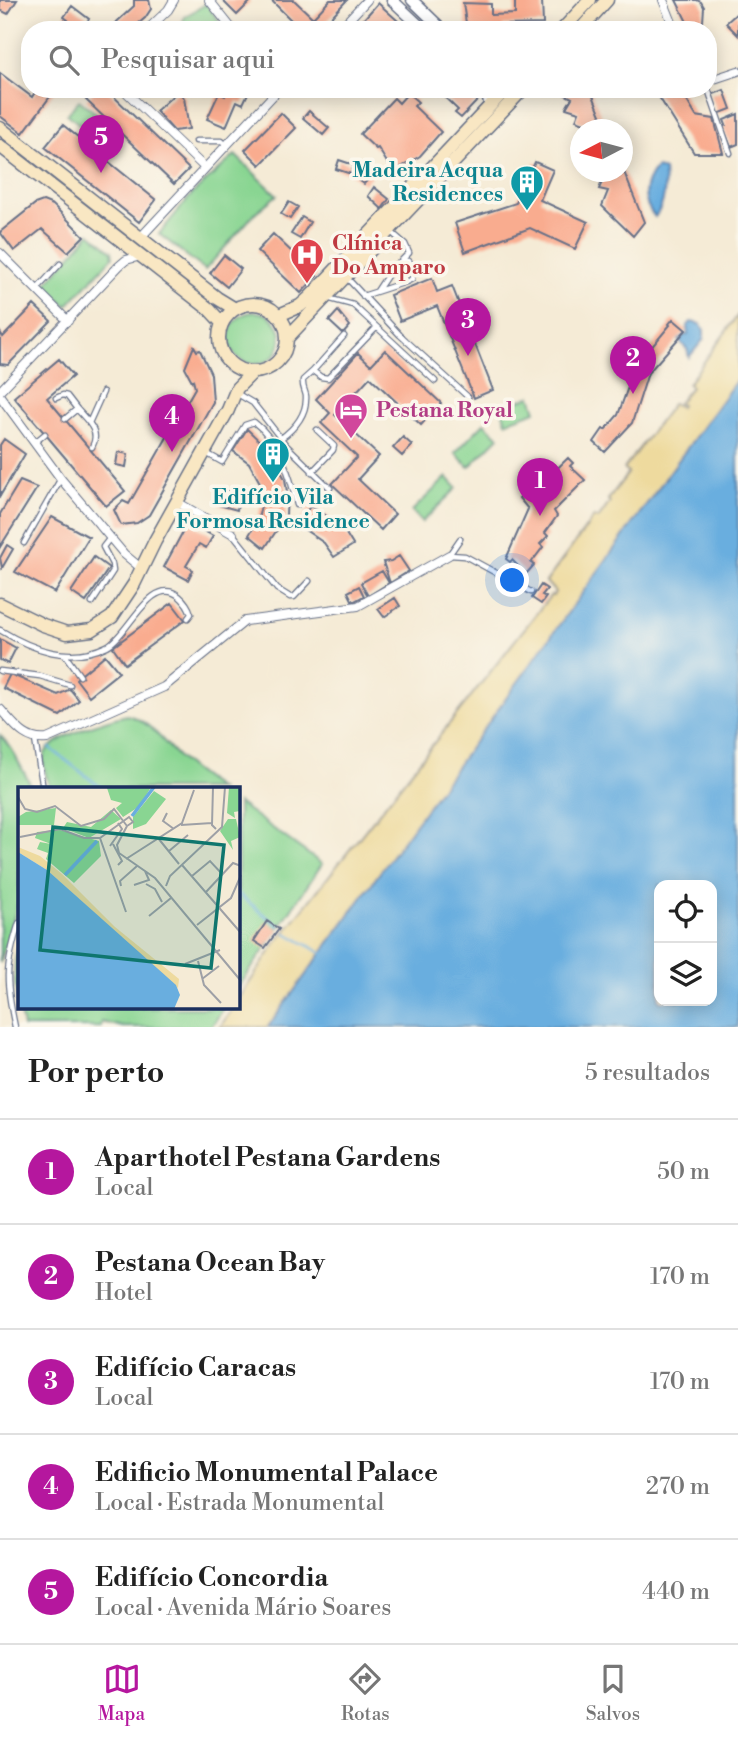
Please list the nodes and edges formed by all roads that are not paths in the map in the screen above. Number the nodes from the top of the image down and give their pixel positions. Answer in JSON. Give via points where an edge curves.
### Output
{"nodes":[{"id":1,"x":174,"y":0,"type":"edge"},
{"id":2,"x":209,"y":0,"type":"edge"},
{"id":3,"x":367,"y":0,"type":"edge"},
{"id":4,"x":392,"y":0,"type":"edge"},
{"id":5,"x":412,"y":0,"type":"edge"},
{"id":6,"x":590,"y":0,"type":"edge"},
{"id":7,"x":607,"y":0,"type":"edge"},
{"id":8,"x":663,"y":0,"type":"edge"},
{"id":9,"x":156,"y":21,"type":"edge"},
{"id":10,"x":226,"y":21,"type":"edge"},
{"id":11,"x":347,"y":21,"type":"edge"},
{"id":12,"x":414,"y":21,"type":"edge"},
{"id":13,"x":434,"y":21,"type":"edge"},
{"id":14,"x":570,"y":21,"type":"edge"},
{"id":15,"x":587,"y":21,"type":"edge"},
{"id":16,"x":671,"y":21,"type":"edge"},
{"id":17,"x":738,"y":71,"type":"edge"},
{"id":18,"x":717,"y":78,"type":"edge"},
{"id":19,"x":132,"y":98,"type":"edge"},
{"id":20,"x":270,"y":98,"type":"edge"},
{"id":21,"x":488,"y":98,"type":"edge"},
{"id":22,"x":498,"y":98,"type":"edge"},
{"id":23,"x":515,"y":98,"type":"edge"},
{"id":24,"x":711,"y":98,"type":"edge"},
{"id":25,"x":490,"y":106,"type":"junction"},
{"id":26,"x":0,"y":128,"type":"edge"},
{"id":27,"x":196,"y":141,"type":"dead end"},
{"id":28,"x":226,"y":145,"type":"junction"},
{"id":29,"x":0,"y":146,"type":"edge"},
{"id":30,"x":730,"y":153,"type":"dead end"},
{"id":31,"x":205,"y":168,"type":"junction"},
{"id":32,"x":390,"y":231,"type":"junction"},
{"id":33,"x":140,"y":238,"type":"junction"},
{"id":34,"x":122,"y":241,"type":"junction"},
{"id":35,"x":0,"y":253,"type":"edge"},
{"id":36,"x":141,"y":256,"type":"junction"},
{"id":37,"x":401,"y":261,"type":"junction"},
{"id":38,"x":60,"y":264,"type":"dead end"},
{"id":39,"x":119,"y":266,"type":"junction"},
{"id":40,"x":347,"y":277,"type":"junction"},
{"id":41,"x":36,"y":289,"type":"junction"},
{"id":42,"x":377,"y":291,"type":"junction"},
{"id":43,"x":363,"y":296,"type":"junction"},
{"id":44,"x":327,"y":298,"type":"junction"},
{"id":45,"x":235,"y":309,"type":"junction"},
{"id":46,"x":279,"y":315,"type":"junction"},
{"id":47,"x":68,"y":321,"type":"junction"},
{"id":48,"x":222,"y":323,"type":"junction"},
{"id":49,"x":376,"y":328,"type":"junction"},
{"id":50,"x":344,"y":336,"type":"dead end"},
{"id":51,"x":287,"y":338,"type":"junction"},
{"id":52,"x":234,"y":367,"type":"junction"},
{"id":53,"x":313,"y":371,"type":"junction"},
{"id":54,"x":252,"y":373,"type":"junction"},
{"id":55,"x":435,"y":381,"type":"dead end"},
{"id":56,"x":236,"y":391,"type":"junction"},
{"id":57,"x":103,"y":392,"type":"dead end"},
{"id":58,"x":0,"y":394,"type":"edge"},
{"id":59,"x":468,"y":397,"type":"dead end"},
{"id":60,"x":56,"y":398,"type":"dead end"},
{"id":61,"x":77,"y":409,"type":"junction"},
{"id":62,"x":65,"y":419,"type":"dead end"},
{"id":63,"x":89,"y":423,"type":"junction"},
{"id":64,"x":317,"y":430,"type":"dead end"},
{"id":65,"x":45,"y":434,"type":"dead end"},
{"id":66,"x":280,"y":439,"type":"junction"},
{"id":67,"x":33,"y":444,"type":"junction"},
{"id":68,"x":92,"y":447,"type":"dead end"},
{"id":69,"x":205,"y":453,"type":"junction"},
{"id":70,"x":312,"y":471,"type":"junction"},
{"id":71,"x":61,"y":479,"type":"junction"},
{"id":72,"x":330,"y":488,"type":"dead end"},
{"id":73,"x":177,"y":502,"type":"junction"},
{"id":74,"x":297,"y":505,"type":"dead end"},
{"id":75,"x":233,"y":534,"type":"joint"},
{"id":76,"x":111,"y":538,"type":"junction"},
{"id":77,"x":460,"y":539,"type":"dead end"},
{"id":78,"x":24,"y":543,"type":"dead end"},
{"id":79,"x":449,"y":555,"type":"junction"},
{"id":80,"x":142,"y":569,"type":"junction"},
{"id":81,"x":309,"y":581,"type":"dead end"},
{"id":82,"x":531,"y":592,"type":"dead end"},
{"id":83,"x":92,"y":603,"type":"dead end"},
{"id":84,"x":0,"y":604,"type":"edge"},
{"id":85,"x":188,"y":618,"type":"dead end"},
{"id":86,"x":0,"y":630,"type":"edge"},
{"id":87,"x":65,"y":655,"type":"junction"},
{"id":88,"x":0,"y":671,"type":"edge"},
{"id":89,"x":80,"y":676,"type":"dead end"},
{"id":90,"x":70,"y":685,"type":"dead end"},
{"id":91,"x":0,"y":709,"type":"edge"},
{"id":92,"x":35,"y":740,"type":"junction"},
{"id":93,"x":43,"y":787,"type":"edge"},
{"id":94,"x":18,"y":927,"type":"edge"},
{"id":95,"x":15,"y":1027,"type":"edge"}],
"edges":[{"from":1,"to":9,"type":"street"},
{"from":2,"to":10,"type":"street"},
{"from":3,"to":11,"type":"street"},
{"from":4,"to":12,"type":"street"},
{"from":5,"to":13,"type":"street"},
{"from":6,"to":14,"type":"main road"},
{"from":7,"to":15,"type":"main road"},
{"from":8,"to":16,"type":"street"},
{"from":17,"to":18,"type":"street"},
{"from":19,"to":31,"type":"street"},
{"from":20,"to":28,"type":"street"},
{"from":21,"to":25,"type":"street"},
{"from":22,"to":25,"type":"main road"},
{"from":23,"to":32,"type":"main road"},
{"from":24,"to":30,"type":"lane"},
{"from":25,"to":46,"type":"main road","via":[[309,298]]},
{"from":26,"to":33,"type":"main road"},
{"from":27,"to":28,"type":"lane"},
{"from":28,"to":31,"type":"street"},
{"from":29,"to":34,"type":"main road"},
{"from":31,"to":33,"type":"street"},
{"from":32,"to":37,"type":"lane","via":[[408,248]]},
{"from":32,"to":40,"type":"main road"},
{"from":33,"to":45,"type":"main road"},
{"from":34,"to":36,"type":"main road"},
{"from":34,"to":39,"type":"street"},
{"from":35,"to":41,"type":"street"},
{"from":36,"to":39,"type":"street"},
{"from":36,"to":48,"type":"main road"},
{"from":37,"to":42,"type":"lane"},
{"from":37,"to":42,"type":"lane","via":[[409,261],[413,267],[412,279]]},
{"from":38,"to":41,"type":"lane"},
{"from":39,"to":47,"type":"street"},
{"from":40,"to":43,"type":"lane"},
{"from":40,"to":44,"type":"main road"},
{"from":41,"to":47,"type":"street"},
{"from":42,"to":43,"type":"lane"},
{"from":43,"to":59,"type":"lane"},
{"from":44,"to":49,"type":"lane","via":[[352,305]]},
{"from":44,"to":51,"type":"main road"},
{"from":45,"to":46,"type":"main road","via":[[259,304]]},
{"from":45,"to":48,"type":"main road"},
{"from":46,"to":51,"type":"main road"},
{"from":47,"to":58,"type":"street"},
{"from":48,"to":52,"type":"main road","via":[[221,352]]},
{"from":49,"to":53,"type":"lane","via":[[328,378]]},
{"from":49,"to":55,"type":"lane"},
{"from":50,"to":53,"type":"lane"},
{"from":51,"to":54,"type":"main road","via":[[277,363]]},
{"from":52,"to":54,"type":"main road"},
{"from":52,"to":56,"type":"main road"},
{"from":53,"to":66,"type":"lane","via":[[303,380],[306,399],[300,419]]},
{"from":54,"to":56,"type":"main road"},
{"from":56,"to":66,"type":"lane","via":[[253,403]]},
{"from":56,"to":69,"type":"main road"},
{"from":57,"to":63,"type":"lane"},
{"from":58,"to":67,"type":"street"},
{"from":60,"to":61,"type":"lane","via":[[67,396]]},
{"from":61,"to":62,"type":"lane"},
{"from":61,"to":63,"type":"lane"},
{"from":63,"to":68,"type":"lane","via":[[96,436]]},
{"from":64,"to":70,"type":"lane","via":[[334,446]]},
{"from":65,"to":67,"type":"lane"},
{"from":66,"to":70,"type":"lane"},
{"from":67,"to":71,"type":"street"},
{"from":69,"to":73,"type":"main road"},
{"from":69,"to":74,"type":"lane","via":[[222,462],[245,425],[257,424],[289,470]]},
{"from":70,"to":72,"type":"lane"},
{"from":71,"to":76,"type":"street"},
{"from":71,"to":78,"type":"lane"},
{"from":73,"to":75,"type":"street"},
{"from":73,"to":80,"type":"main road"},
{"from":75,"to":81,"type":"lane","via":[[281,593],[294,597]]},
{"from":76,"to":80,"type":"street"},
{"from":76,"to":83,"type":"lane","via":[[103,547],[113,571]]},
{"from":77,"to":79,"type":"lane"},
{"from":79,"to":82,"type":"lane","via":[[465,556]]},
{"from":79,"to":92,"type":"street","via":[[358,606],[245,621],[164,687],[56,736]]},
{"from":80,"to":84,"type":"main road","via":[[117,613],[92,630],[67,633]]},
{"from":85,"to":87,"type":"lane","via":[[191,614],[184,601],[172,592],[161,592],[138,610],[109,645]]},
{"from":86,"to":87,"type":"lane","via":[[43,651]]},
{"from":87,"to":89,"type":"lane"},
{"from":88,"to":90,"type":"lane"},
{"from":91,"to":92,"type":"street","via":[[24,735]]},
{"from":92,"to":93,"type":"lane"},
{"from":94,"to":95,"type":"lane","via":[[7,966]]}]}
